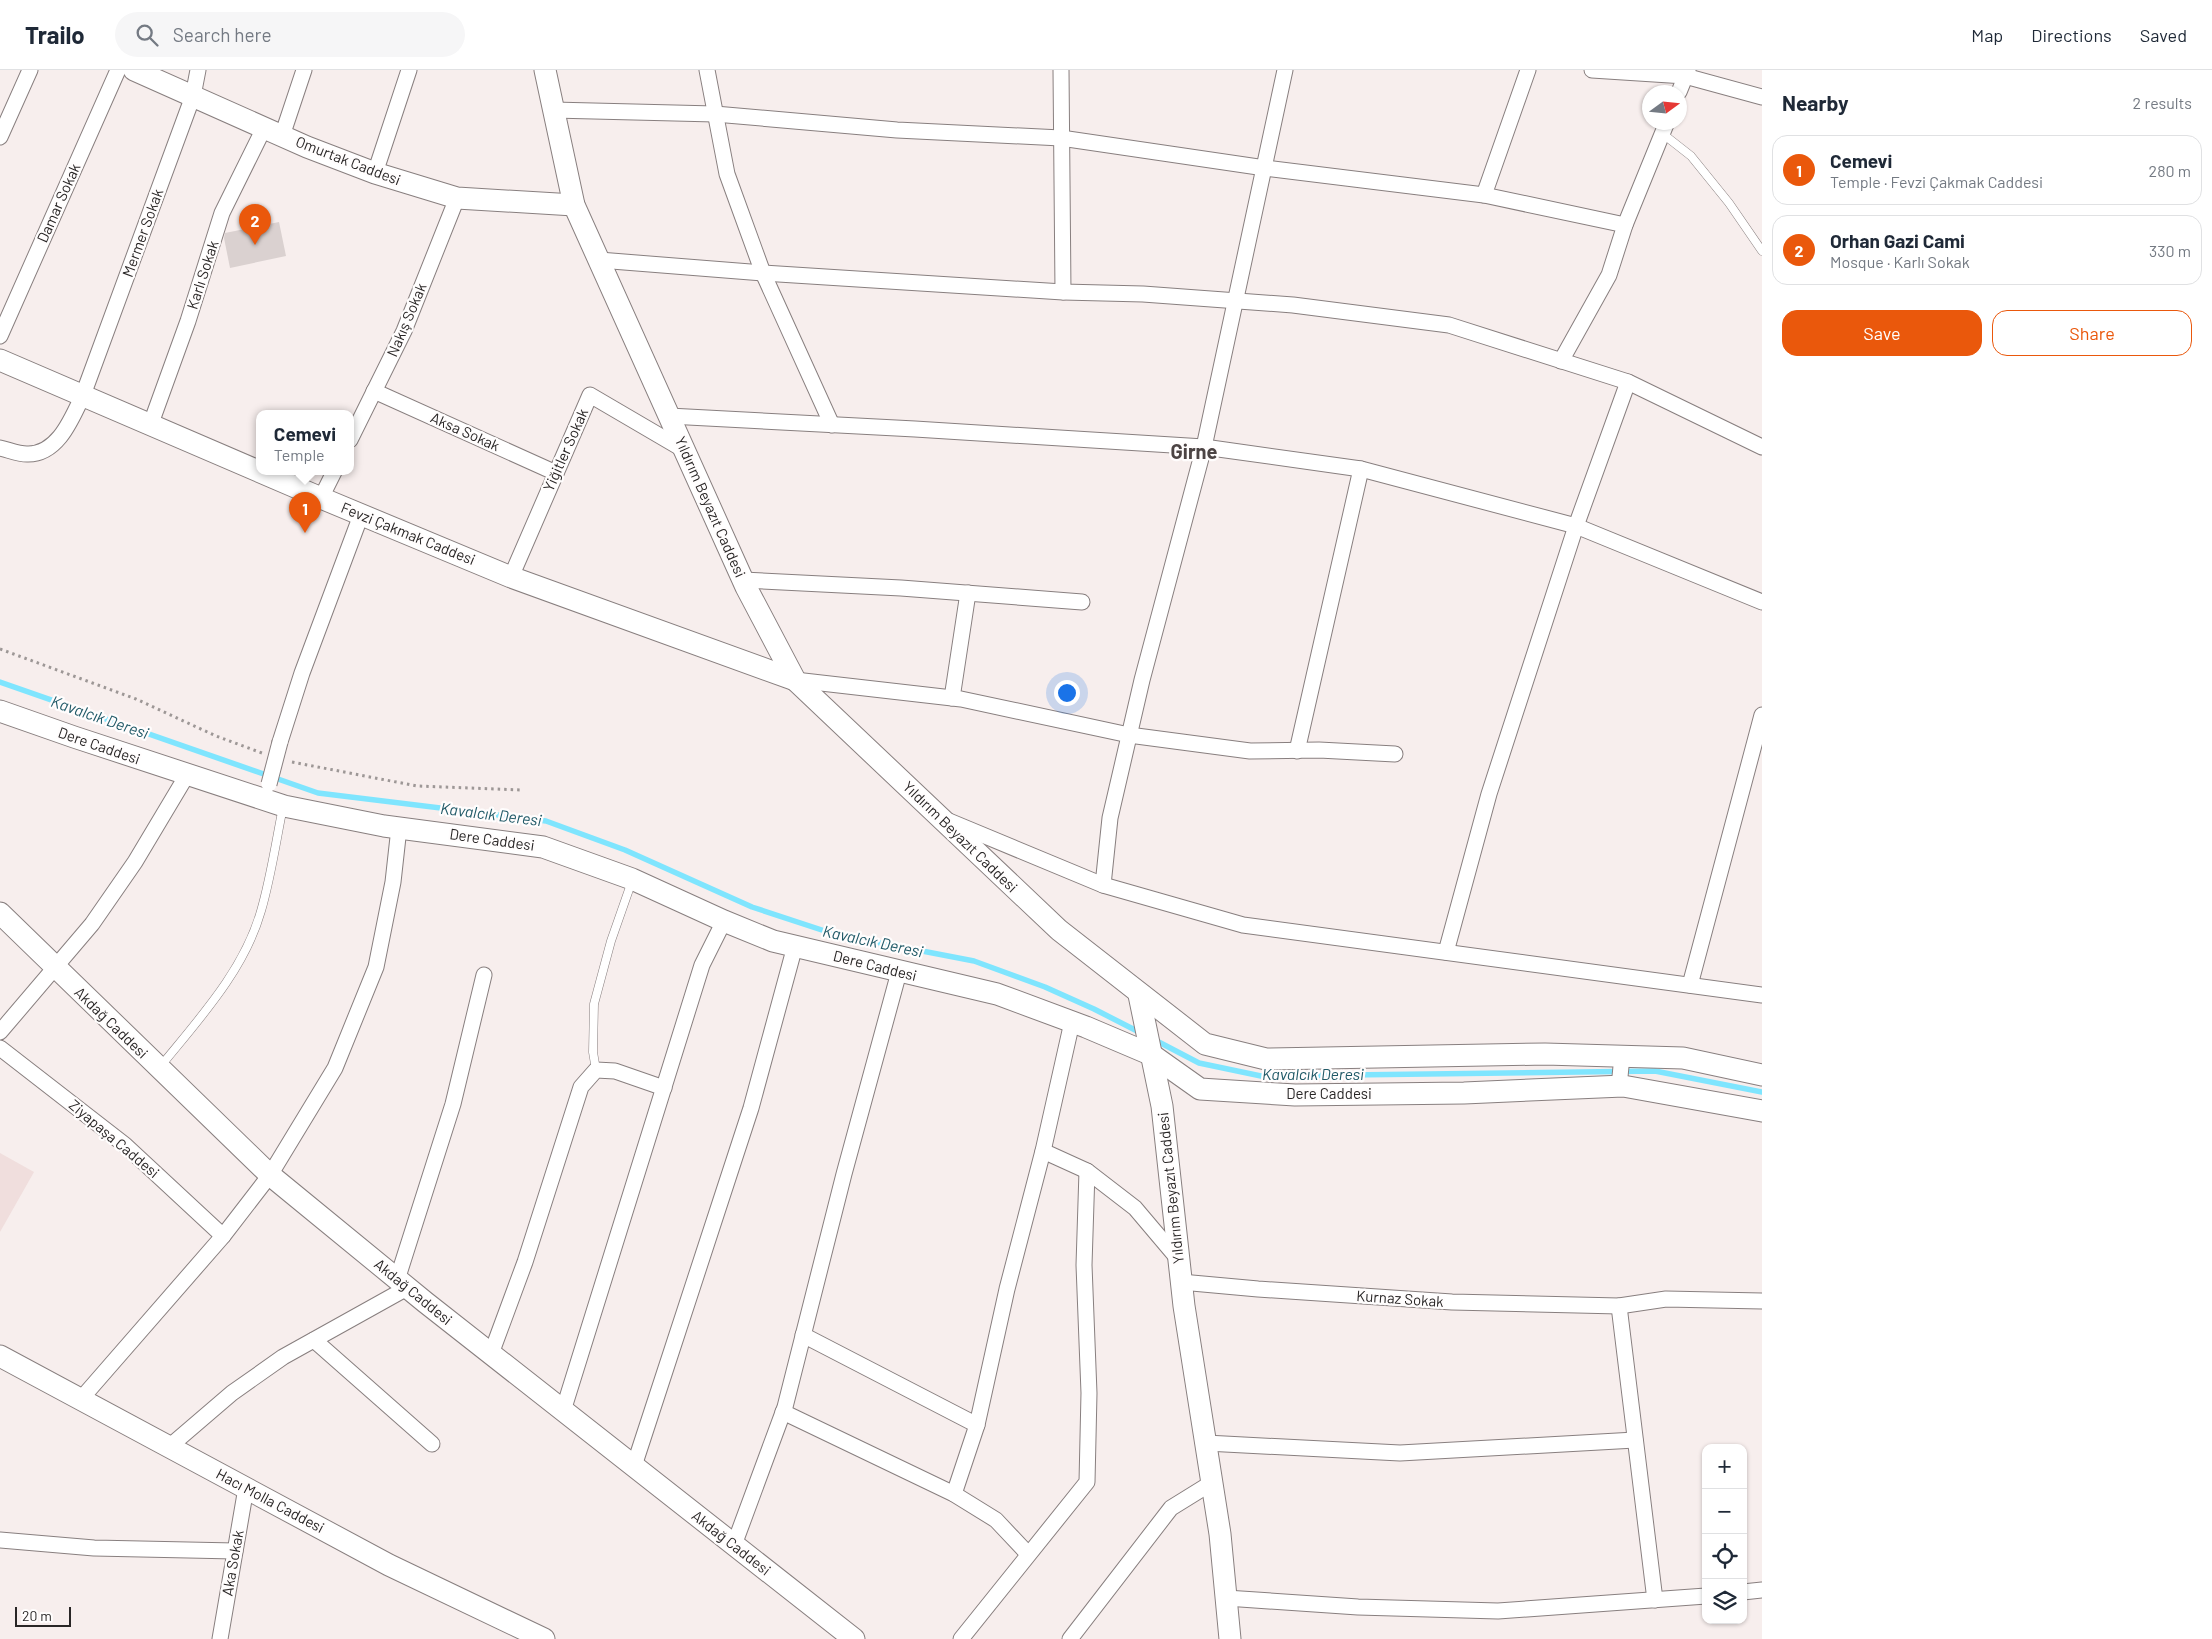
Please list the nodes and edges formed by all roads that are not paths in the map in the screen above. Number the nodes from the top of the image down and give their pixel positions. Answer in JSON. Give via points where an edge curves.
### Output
{"nodes":[{"id":1,"x":30,"y":70,"type":"edge"},
{"id":2,"x":118,"y":70,"type":"edge"},
{"id":3,"x":134,"y":70,"type":"edge"},
{"id":4,"x":198,"y":70,"type":"edge"},
{"id":5,"x":304,"y":70,"type":"edge"},
{"id":6,"x":409,"y":70,"type":"edge"},
{"id":7,"x":545,"y":70,"type":"edge"},
{"id":8,"x":706,"y":70,"type":"edge"},
{"id":9,"x":1061,"y":70,"type":"edge"},
{"id":10,"x":1285,"y":70,"type":"edge"},
{"id":11,"x":1528,"y":70,"type":"edge"},
{"id":12,"x":1592,"y":70,"type":"edge"},
{"id":13,"x":1686,"y":73,"type":"edge"},
{"id":14,"x":1682,"y":85,"type":"edge"},
{"id":15,"x":193,"y":96,"type":"junction"},
{"id":16,"x":1762,"y":97,"type":"edge"},
{"id":17,"x":553,"y":110,"type":"junction"},
{"id":18,"x":715,"y":114,"type":"junction"},
{"id":19,"x":1664,"y":130,"type":"edge"},
{"id":20,"x":1667,"y":130,"type":"edge"},
{"id":21,"x":273,"y":132,"type":"junction"},
{"id":22,"x":0,"y":138,"type":"edge"},
{"id":23,"x":1061,"y":138,"type":"junction"},
{"id":24,"x":1265,"y":168,"type":"junction"},
{"id":25,"x":375,"y":173,"type":"junction"},
{"id":26,"x":1484,"y":194,"type":"junction"},
{"id":27,"x":457,"y":198,"type":"junction"},
{"id":28,"x":574,"y":205,"type":"junction"},
{"id":29,"x":1625,"y":225,"type":"junction"},
{"id":30,"x":1762,"y":251,"type":"edge"},
{"id":31,"x":599,"y":260,"type":"junction"},
{"id":32,"x":763,"y":273,"type":"junction"},
{"id":33,"x":1063,"y":292,"type":"junction"},
{"id":34,"x":1236,"y":302,"type":"junction"},
{"id":35,"x":0,"y":336,"type":"edge"},
{"id":36,"x":0,"y":360,"type":"edge"},
{"id":37,"x":1561,"y":361,"type":"junction"},
{"id":38,"x":1628,"y":382,"type":"junction"},
{"id":39,"x":374,"y":392,"type":"junction"},
{"id":40,"x":83,"y":395,"type":"junction"},
{"id":41,"x":669,"y":416,"type":"junction"},
{"id":42,"x":832,"y":424,"type":"junction"},
{"id":43,"x":150,"y":426,"type":"junction"},
{"id":44,"x":354,"y":432,"type":"edge"},
{"id":45,"x":1204,"y":447,"type":"junction"},
{"id":46,"x":1762,"y":447,"type":"edge"},
{"id":47,"x":0,"y":448,"type":"edge"},
{"id":48,"x":684,"y":450,"type":"junction"},
{"id":49,"x":1361,"y":469,"type":"junction"},
{"id":50,"x":256,"y":471,"type":"edge"},
{"id":51,"x":556,"y":473,"type":"junction"},
{"id":52,"x":266,"y":475,"type":"edge"},
{"id":53,"x":332,"y":475,"type":"edge"},
{"id":54,"x":321,"y":498,"type":"junction"},
{"id":55,"x":361,"y":515,"type":"junction"},
{"id":56,"x":1576,"y":526,"type":"junction"},
{"id":57,"x":511,"y":576,"type":"junction"},
{"id":58,"x":743,"y":580,"type":"junction"},
{"id":59,"x":968,"y":593,"type":"junction"},
{"id":60,"x":1082,"y":602,"type":"dead end"},
{"id":61,"x":1762,"y":602,"type":"edge"},
{"id":62,"x":795,"y":680,"type":"junction"},
{"id":63,"x":952,"y":698,"type":"junction"},
{"id":64,"x":0,"y":711,"type":"edge"},
{"id":65,"x":1762,"y":715,"type":"edge"},
{"id":66,"x":1129,"y":735,"type":"junction"},
{"id":67,"x":1297,"y":751,"type":"junction"},
{"id":68,"x":1394,"y":754,"type":"dead end"},
{"id":69,"x":187,"y":775,"type":"junction"},
{"id":70,"x":272,"y":797,"type":"junction"},
{"id":71,"x":938,"y":816,"type":"junction"},
{"id":72,"x":399,"y":828,"type":"junction"},
{"id":73,"x":632,"y":879,"type":"junction"},
{"id":74,"x":1104,"y":885,"type":"junction"},
{"id":75,"x":0,"y":913,"type":"edge"},
{"id":76,"x":724,"y":921,"type":"junction"},
{"id":77,"x":795,"y":946,"type":"junction"},
{"id":78,"x":1446,"y":952,"type":"junction"},
{"id":79,"x":55,"y":968,"type":"junction"},
{"id":80,"x":899,"y":972,"type":"junction"},
{"id":81,"x":484,"y":975,"type":"dead end"},
{"id":82,"x":1690,"y":985,"type":"junction"},
{"id":83,"x":1139,"y":995,"type":"junction"},
{"id":84,"x":1762,"y":995,"type":"edge"},
{"id":85,"x":1072,"y":1022,"type":"junction"},
{"id":86,"x":0,"y":1032,"type":"edge"},
{"id":87,"x":0,"y":1048,"type":"edge"},
{"id":88,"x":1152,"y":1055,"type":"junction"},
{"id":89,"x":1622,"y":1056,"type":"junction"},
{"id":90,"x":159,"y":1068,"type":"junction"},
{"id":91,"x":596,"y":1070,"type":"junction"},
{"id":92,"x":1762,"y":1075,"type":"edge"},
{"id":93,"x":1618,"y":1086,"type":"junction"},
{"id":94,"x":664,"y":1088,"type":"junction"},
{"id":95,"x":1762,"y":1111,"type":"edge"},
{"id":96,"x":1043,"y":1151,"type":"junction"},
{"id":97,"x":1087,"y":1171,"type":"junction"},
{"id":98,"x":270,"y":1176,"type":"junction"},
{"id":99,"x":223,"y":1236,"type":"junction"},
{"id":100,"x":1179,"y":1260,"type":"junction"},
{"id":101,"x":1181,"y":1282,"type":"junction"},
{"id":102,"x":402,"y":1284,"type":"junction"},
{"id":103,"x":1762,"y":1301,"type":"edge"},
{"id":104,"x":1619,"y":1306,"type":"junction"},
{"id":105,"x":804,"y":1335,"type":"junction"},
{"id":106,"x":314,"y":1340,"type":"junction"},
{"id":107,"x":490,"y":1354,"type":"junction"},
{"id":108,"x":0,"y":1356,"type":"edge"},
{"id":109,"x":81,"y":1399,"type":"junction"},
{"id":110,"x":563,"y":1411,"type":"junction"},
{"id":111,"x":783,"y":1412,"type":"junction"},
{"id":112,"x":977,"y":1425,"type":"junction"},
{"id":113,"x":1635,"y":1440,"type":"junction"},
{"id":114,"x":1206,"y":1443,"type":"junction"},
{"id":115,"x":432,"y":1444,"type":"dead end"},
{"id":116,"x":169,"y":1447,"type":"junction"},
{"id":117,"x":634,"y":1466,"type":"junction"},
{"id":118,"x":1213,"y":1482,"type":"junction"},
{"id":119,"x":246,"y":1488,"type":"junction"},
{"id":120,"x":954,"y":1494,"type":"junction"},
{"id":121,"x":0,"y":1540,"type":"edge"},
{"id":122,"x":734,"y":1545,"type":"junction"},
{"id":123,"x":235,"y":1551,"type":"junction"},
{"id":124,"x":1028,"y":1554,"type":"junction"},
{"id":125,"x":1762,"y":1590,"type":"edge"},
{"id":126,"x":1747,"y":1592,"type":"edge"},
{"id":127,"x":1702,"y":1596,"type":"edge"},
{"id":128,"x":1226,"y":1598,"type":"junction"},
{"id":129,"x":1655,"y":1600,"type":"junction"},
{"id":130,"x":220,"y":1639,"type":"edge"},
{"id":131,"x":544,"y":1639,"type":"edge"},
{"id":132,"x":854,"y":1639,"type":"edge"},
{"id":133,"x":961,"y":1639,"type":"edge"},
{"id":134,"x":1070,"y":1639,"type":"edge"},
{"id":135,"x":1230,"y":1639,"type":"edge"}],
"edges":[{"from":1,"to":22,"type":"street"},
{"from":2,"to":35,"type":"street","name":"Damar Sokak"},
{"from":3,"to":15,"type":"street","name":"Omurtak Caddesi"},
{"from":4,"to":15,"type":"street","name":"Mermer Sokak"},
{"from":5,"to":21,"type":"street","name":"Karlı Sokak"},
{"from":6,"to":25,"type":"street"},
{"from":7,"to":17,"type":"street","name":"Yıldırım Beyazıt Caddesi"},
{"from":8,"to":18,"type":"street"},
{"from":9,"to":23,"type":"street"},
{"from":10,"to":24,"type":"street"},
{"from":11,"to":26,"type":"street"},
{"from":12,"to":13,"type":"street"},
{"from":13,"to":14,"type":"street"},
{"from":13,"to":16,"type":"street"},
{"from":15,"to":21,"type":"street","name":"Omurtak Caddesi"},
{"from":15,"to":40,"type":"street","name":"Mermer Sokak"},
{"from":17,"to":18,"type":"street"},
{"from":17,"to":28,"type":"street","name":"Yıldırım Beyazıt Caddesi"},
{"from":18,"to":23,"type":"street","via":[[897,130]]},
{"from":18,"to":32,"type":"street","via":[[727,174]]},
{"from":19,"to":29,"type":"street"},
{"from":20,"to":30,"type":"lane","via":[[1729,203]]},
{"from":21,"to":25,"type":"street","name":"Omurtak Caddesi"},
{"from":21,"to":43,"type":"street","name":"Karlı Sokak","via":[[222,213]]},
{"from":23,"to":24,"type":"street"},
{"from":23,"to":33,"type":"street"},
{"from":24,"to":26,"type":"street"},
{"from":24,"to":34,"type":"street"},
{"from":25,"to":27,"type":"street","name":"Omurtak Caddesi"},
{"from":26,"to":29,"type":"street"},
{"from":27,"to":28,"type":"street","name":"Omurtak Caddesi"},
{"from":27,"to":39,"type":"street","name":"Nakış Sokak","via":[[404,331]]},
{"from":28,"to":31,"type":"street","name":"Yıldırım Beyazıt Caddesi"},
{"from":29,"to":37,"type":"street","via":[[1608,274]]},
{"from":31,"to":32,"type":"street"},
{"from":31,"to":41,"type":"street","name":"Yıldırım Beyazıt Caddesi"},
{"from":32,"to":33,"type":"street"},
{"from":32,"to":42,"type":"street"},
{"from":33,"to":34,"type":"street","via":[[1143,294]]},
{"from":34,"to":37,"type":"street","via":[[1293,305],[1449,325]]},
{"from":34,"to":45,"type":"street"},
{"from":36,"to":40,"type":"street","name":"Fevzi Çakmak Caddesi"},
{"from":37,"to":38,"type":"street"},
{"from":38,"to":46,"type":"street"},
{"from":38,"to":56,"type":"street"},
{"from":39,"to":44,"type":"street","name":"Nakış Sokak"},
{"from":39,"to":51,"type":"street","name":"Aksa Sokak"},
{"from":40,"to":43,"type":"street","name":"Fevzi Çakmak Caddesi"},
{"from":40,"to":47,"type":"street","name":"Mermer Sokak","via":[[65,432],[48,449],[28,454]]},
{"from":41,"to":42,"type":"street"},
{"from":41,"to":48,"type":"street","name":"Yıldırım Beyazıt Caddesi"},
{"from":42,"to":45,"type":"street"},
{"from":43,"to":50,"type":"street","name":"Fevzi Çakmak Caddesi"},
{"from":45,"to":49,"type":"street"},
{"from":45,"to":66,"type":"street"},
{"from":48,"to":51,"type":"street","name":"Yiğitler Sokak","via":[[590,395]]},
{"from":48,"to":58,"type":"street","name":"Yıldırım Beyazıt Caddesi"},
{"from":49,"to":56,"type":"street"},
{"from":49,"to":67,"type":"street"},
{"from":51,"to":57,"type":"street","name":"Yiğitler Sokak"},
{"from":52,"to":54,"type":"street","name":"Fevzi Çakmak Caddesi"},
{"from":53,"to":54,"type":"street"},
{"from":54,"to":55,"type":"street","name":"Fevzi Çakmak Caddesi"},
{"from":55,"to":57,"type":"street","name":"Fevzi Çakmak Caddesi"},
{"from":55,"to":70,"type":"street","bridge":true,"via":[[280,742]]},
{"from":56,"to":61,"type":"street"},
{"from":56,"to":78,"type":"street","via":[[1489,794]]},
{"from":57,"to":62,"type":"street","name":"Fevzi Çakmak Caddesi"},
{"from":58,"to":59,"type":"street"},
{"from":58,"to":62,"type":"street","name":"Yıldırım Beyazıt Caddesi"},
{"from":59,"to":60,"type":"street"},
{"from":59,"to":63,"type":"street"},
{"from":62,"to":63,"type":"street"},
{"from":62,"to":71,"type":"street","name":"Yıldırım Beyazıt Caddesi"},
{"from":63,"to":66,"type":"street"},
{"from":64,"to":69,"type":"street","name":"Dere Caddesi"},
{"from":65,"to":82,"type":"street"},
{"from":66,"to":67,"type":"street","via":[[1250,751]]},
{"from":66,"to":74,"type":"street","via":[[1110,818]]},
{"from":67,"to":68,"type":"street"},
{"from":69,"to":70,"type":"street","name":"Dere Caddesi"},
{"from":69,"to":79,"type":"street","via":[[135,862],[92,924]]},
{"from":70,"to":72,"type":"street","name":"Dere Caddesi"},
{"from":70,"to":90,"type":"lane","via":[[261,912],[241,958],[210,1005]]},
{"from":71,"to":74,"type":"street"},
{"from":71,"to":83,"type":"street","name":"Yıldırım Beyazıt Caddesi","via":[[1059,930]]},
{"from":72,"to":73,"type":"street","name":"Dere Caddesi","via":[[543,847]]},
{"from":72,"to":98,"type":"street","via":[[393,882],[376,967],[335,1068]]},
{"from":73,"to":76,"type":"street","name":"Dere Caddesi"},
{"from":73,"to":91,"type":"lane","via":[[594,1004]]},
{"from":74,"to":78,"type":"street","via":[[1243,925]]},
{"from":75,"to":79,"type":"street","name":"Akdağ Caddesi"},
{"from":76,"to":77,"type":"street","name":"Dere Caddesi","via":[[773,941]]},
{"from":76,"to":94,"type":"street","via":[[702,965]]},
{"from":77,"to":80,"type":"street","name":"Dere Caddesi"},
{"from":77,"to":117,"type":"street","via":[[751,1108]]},
{"from":78,"to":82,"type":"street"},
{"from":79,"to":86,"type":"street"},
{"from":79,"to":90,"type":"street","name":"Akdağ Caddesi"},
{"from":80,"to":85,"type":"street","name":"Dere Caddesi","via":[[997,994]]},
{"from":80,"to":105,"type":"street"},
{"from":81,"to":102,"type":"street","via":[[454,1104]]},
{"from":82,"to":84,"type":"street"},
{"from":83,"to":88,"type":"street","name":"Yıldırım Beyazıt Caddesi"},
{"from":83,"to":89,"type":"street","via":[[1205,1044],[1266,1059],[1545,1054]]},
{"from":85,"to":88,"type":"street","name":"Dere Caddesi"},
{"from":85,"to":96,"type":"street"},
{"from":87,"to":99,"type":"street","name":"Ziyapaşa Caddesi","via":[[125,1144]]},
{"from":88,"to":93,"type":"street","name":"Dere Caddesi","via":[[1200,1089],[1295,1095],[1464,1093]]},
{"from":88,"to":100,"type":"street","name":"Yıldırım Beyazıt Caddesi","via":[[1162,1106]]},
{"from":89,"to":92,"type":"street","via":[[1683,1058]]},
{"from":89,"to":93,"type":"street"},
{"from":90,"to":98,"type":"street","name":"Akdağ Caddesi"},
{"from":91,"to":94,"type":"street","via":[[615,1071]]},
{"from":91,"to":107,"type":"street","via":[[581,1087],[524,1262]]},
{"from":93,"to":95,"type":"street","name":"Dere Caddesi"},
{"from":94,"to":110,"type":"street"},
{"from":96,"to":97,"type":"street"},
{"from":96,"to":112,"type":"street"},
{"from":97,"to":100,"type":"street","via":[[1134,1208]]},
{"from":97,"to":124,"type":"street","via":[[1084,1265],[1089,1393],[1087,1482]]},
{"from":98,"to":99,"type":"street"},
{"from":98,"to":102,"type":"street","name":"Akdağ Caddesi"},
{"from":99,"to":109,"type":"street"},
{"from":100,"to":101,"type":"street","name":"Yıldırım Beyazıt Caddesi"},
{"from":101,"to":104,"type":"street","name":"Kurnaz Sokak","via":[[1452,1302]]},
{"from":101,"to":114,"type":"street","name":"Yıldırım Beyazıt Caddesi"},
{"from":102,"to":106,"type":"street"},
{"from":102,"to":107,"type":"street","name":"Akdağ Caddesi"},
{"from":103,"to":104,"type":"street","name":"Kurnaz Sokak","via":[[1666,1300]]},
{"from":104,"to":113,"type":"street"},
{"from":105,"to":111,"type":"street"},
{"from":105,"to":112,"type":"street"},
{"from":106,"to":115,"type":"street"},
{"from":106,"to":116,"type":"street","via":[[283,1357],[232,1393]]},
{"from":107,"to":110,"type":"street","name":"Akdağ Caddesi"},
{"from":108,"to":109,"type":"street","name":"Hacı Molla Caddesi"},
{"from":109,"to":116,"type":"street","name":"Hacı Molla Caddesi"},
{"from":110,"to":117,"type":"street","name":"Akdağ Caddesi"},
{"from":111,"to":120,"type":"street"},
{"from":111,"to":122,"type":"street"},
{"from":112,"to":120,"type":"street"},
{"from":113,"to":114,"type":"street","via":[[1400,1453]]},
{"from":113,"to":129,"type":"street"},
{"from":114,"to":118,"type":"street","name":"Yıldırım Beyazıt Caddesi"},
{"from":116,"to":119,"type":"street","name":"Hacı Molla Caddesi"},
{"from":117,"to":122,"type":"street","name":"Akdağ Caddesi"},
{"from":118,"to":128,"type":"street","name":"Yıldırım Beyazıt Caddesi"},
{"from":118,"to":134,"type":"street","via":[[1171,1508]]},
{"from":119,"to":123,"type":"street","name":"Aka Sokak"},
{"from":119,"to":131,"type":"street","name":"Hacı Molla Caddesi","via":[[389,1565]]},
{"from":120,"to":124,"type":"street","via":[[996,1520]]},
{"from":121,"to":123,"type":"street","via":[[94,1548]]},
{"from":122,"to":132,"type":"street","name":"Akdağ Caddesi"},
{"from":123,"to":130,"type":"street","name":"Aka Sokak"},
{"from":124,"to":133,"type":"street"},
{"from":125,"to":126,"type":"street"},
{"from":127,"to":129,"type":"street"},
{"from":128,"to":129,"type":"street","via":[[1358,1607],[1498,1611]]},
{"from":128,"to":135,"type":"street","name":"Yıldırım Beyazıt Caddesi"}]}
